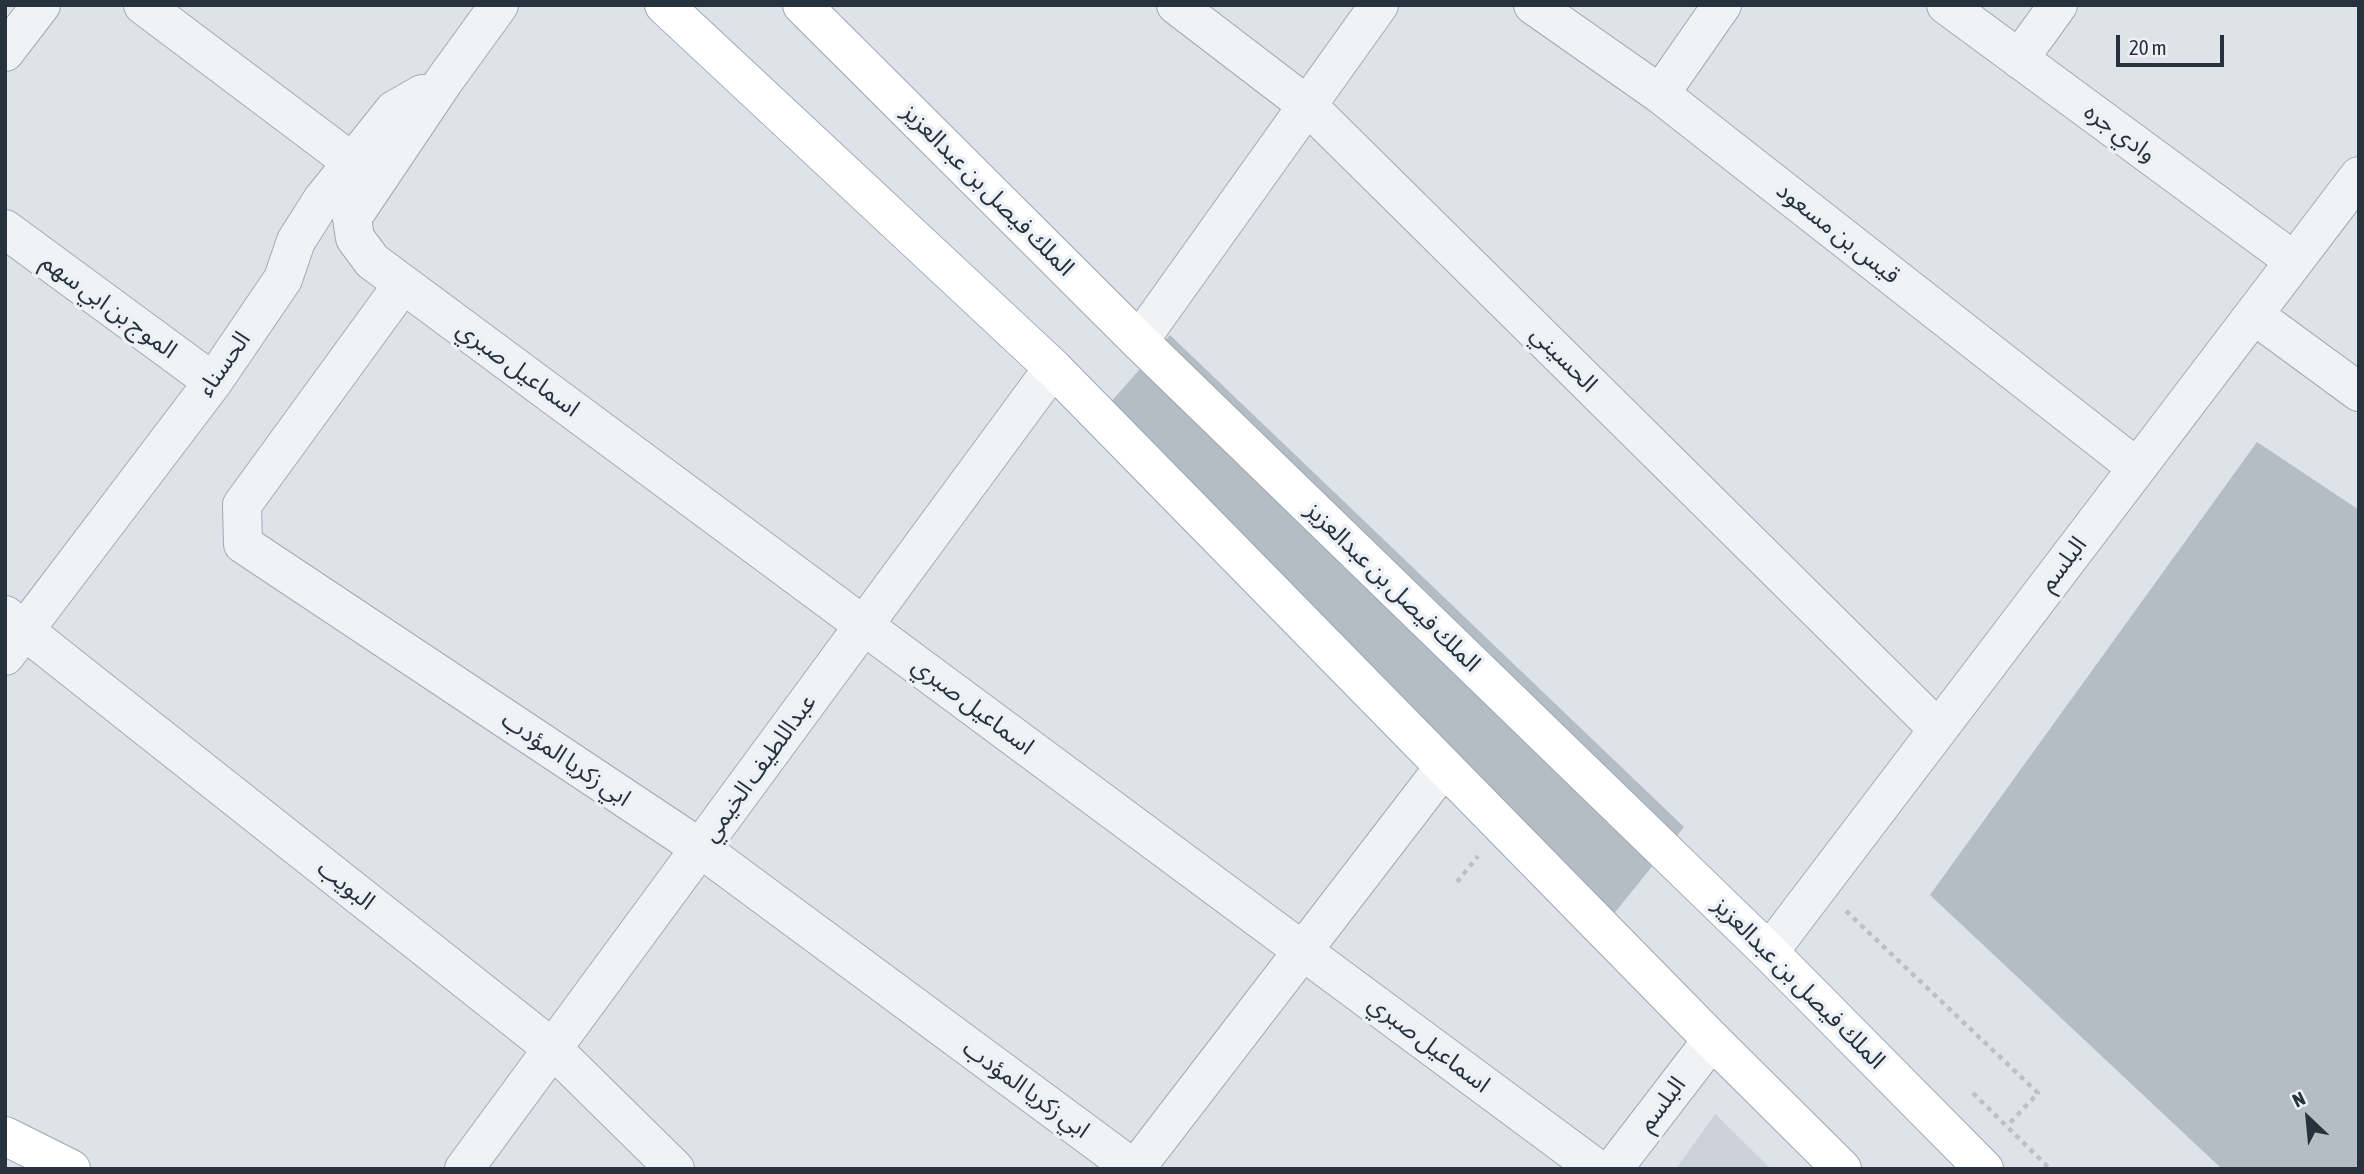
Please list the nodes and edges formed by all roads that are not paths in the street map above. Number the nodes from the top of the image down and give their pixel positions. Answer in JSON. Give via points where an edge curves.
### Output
{"nodes":[{"id":1,"x":41,"y":5,"type":"edge"},
{"id":2,"x":143,"y":5,"type":"edge"},
{"id":3,"x":499,"y":5,"type":"edge"},
{"id":4,"x":664,"y":5,"type":"edge"},
{"id":5,"x":802,"y":5,"type":"edge"},
{"id":6,"x":1175,"y":5,"type":"edge"},
{"id":7,"x":1379,"y":5,"type":"edge"},
{"id":8,"x":1533,"y":5,"type":"edge"},
{"id":9,"x":1722,"y":5,"type":"edge"},
{"id":10,"x":1946,"y":5,"type":"edge"},
{"id":11,"x":2058,"y":5,"type":"edge"},
{"id":12,"x":5,"y":52,"type":"edge"},
{"id":13,"x":2019,"y":59,"type":"junction"},
{"id":14,"x":444,"y":82,"type":"junction"},
{"id":15,"x":1660,"y":93,"type":"junction"},
{"id":16,"x":1308,"y":106,"type":"junction"},
{"id":17,"x":353,"y":163,"type":"junction"},
{"id":18,"x":2359,"y":176,"type":"edge"},
{"id":19,"x":5,"y":229,"type":"edge"},
{"id":20,"x":355,"y":239,"type":"joint"},
{"id":21,"x":2294,"y":261,"type":"junction"},
{"id":22,"x":403,"y":284,"type":"junction"},
{"id":23,"x":2254,"y":315,"type":"junction"},
{"id":24,"x":1139,"y":341,"type":"junction"},
{"id":25,"x":1053,"y":368,"type":"junction"},
{"id":26,"x":213,"y":382,"type":"junction"},
{"id":27,"x":2359,"y":392,"type":"edge"},
{"id":28,"x":2136,"y":467,"type":"junction"},
{"id":29,"x":864,"y":625,"type":"junction"},
{"id":30,"x":12,"y":634,"type":"edge"},
{"id":31,"x":1938,"y":729,"type":"junction"},
{"id":32,"x":1444,"y":767,"type":"junction"},
{"id":33,"x":700,"y":848,"type":"junction"},
{"id":34,"x":1303,"y":950,"type":"junction"},
{"id":35,"x":1769,"y":953,"type":"junction"},
{"id":36,"x":1712,"y":1040,"type":"junction"},
{"id":37,"x":552,"y":1048,"type":"junction"},
{"id":38,"x":5,"y":1136,"type":"edge"},
{"id":39,"x":71,"y":1169,"type":"edge"},
{"id":40,"x":464,"y":1169,"type":"edge"},
{"id":41,"x":674,"y":1169,"type":"edge"},
{"id":42,"x":1134,"y":1169,"type":"edge"},
{"id":43,"x":1597,"y":1169,"type":"edge"},
{"id":44,"x":1613,"y":1169,"type":"edge"},
{"id":45,"x":1843,"y":1169,"type":"edge"},
{"id":46,"x":1984,"y":1169,"type":"edge"}],
"edges":[{"from":1,"to":12,"type":"street"},
{"from":2,"to":17,"type":"street"},
{"from":3,"to":14,"type":"street","name":"الحسناء"},
{"from":4,"to":25,"type":"main road"},
{"from":5,"to":24,"type":"main road","name":"الملك فيصل بن عبدالعزيز"},
{"from":6,"to":16,"type":"street","name":"الحسيني"},
{"from":7,"to":16,"type":"street"},
{"from":8,"to":15,"type":"street","name":"قيس بن مسعود"},
{"from":9,"to":15,"type":"street"},
{"from":10,"to":13,"type":"street","name":"وادي جره"},
{"from":11,"to":13,"type":"street"},
{"from":13,"to":21,"type":"street","name":"وادي جره"},
{"from":14,"to":17,"type":"street","name":"الحسناء","via":[[394,110]]},
{"from":14,"to":20,"type":"street","name":"الحسناء","via":[[352,218]]},
{"from":15,"to":28,"type":"street","name":"قيس بن مسعود"},
{"from":16,"to":24,"type":"street"},
{"from":16,"to":31,"type":"street","name":"الحسيني"},
{"from":17,"to":26,"type":"street","name":"الحسناء","via":[[322,200],[296,241],[283,279]]},
{"from":18,"to":21,"type":"street","name":"البلسم"},
{"from":19,"to":26,"type":"street","name":"الموج بن ابي سهم"},
{"from":20,"to":22,"type":"street","name":"اسماعيل صبري","via":[[372,261]]},
{"from":21,"to":23,"type":"street","name":"البلسم"},
{"from":22,"to":29,"type":"street","name":"اسماعيل صبري"},
{"from":22,"to":33,"type":"street","name":"ابي زكريا المؤدب","via":[[242,505],[243,544]]},
{"from":23,"to":27,"type":"street"},
{"from":23,"to":28,"type":"street","name":"البلسم"},
{"from":24,"to":35,"type":"main road","name":"الملك فيصل بن عبدالعزيز"},
{"from":25,"to":29,"type":"street","name":"عبداللطيف الخيمي"},
{"from":25,"to":32,"type":"main road"},
{"from":26,"to":30,"type":"street","name":"الحسناء"},
{"from":28,"to":31,"type":"street","name":"البلسم"},
{"from":29,"to":33,"type":"street","name":"عبداللطيف الخيمي"},
{"from":29,"to":34,"type":"street","name":"اسماعيل صبري"},
{"from":30,"to":37,"type":"street","name":"البويب"},
{"from":31,"to":35,"type":"street","name":"البلسم"},
{"from":32,"to":34,"type":"street"},
{"from":32,"to":36,"type":"main road"},
{"from":33,"to":37,"type":"street","name":"عبداللطيف الخيمي"},
{"from":33,"to":42,"type":"street","name":"ابي زكريا المؤدب"},
{"from":34,"to":42,"type":"street"},
{"from":34,"to":43,"type":"street","name":"اسماعيل صبري"},
{"from":35,"to":46,"type":"main road","name":"الملك فيصل بن عبدالعزيز"},
{"from":36,"to":44,"type":"street","name":"البلسم"},
{"from":36,"to":45,"type":"main road"},
{"from":37,"to":40,"type":"street","name":"عبداللطيف الخيمي"},
{"from":37,"to":41,"type":"street","name":"البويب"},
{"from":38,"to":39,"type":"main road"}]}
